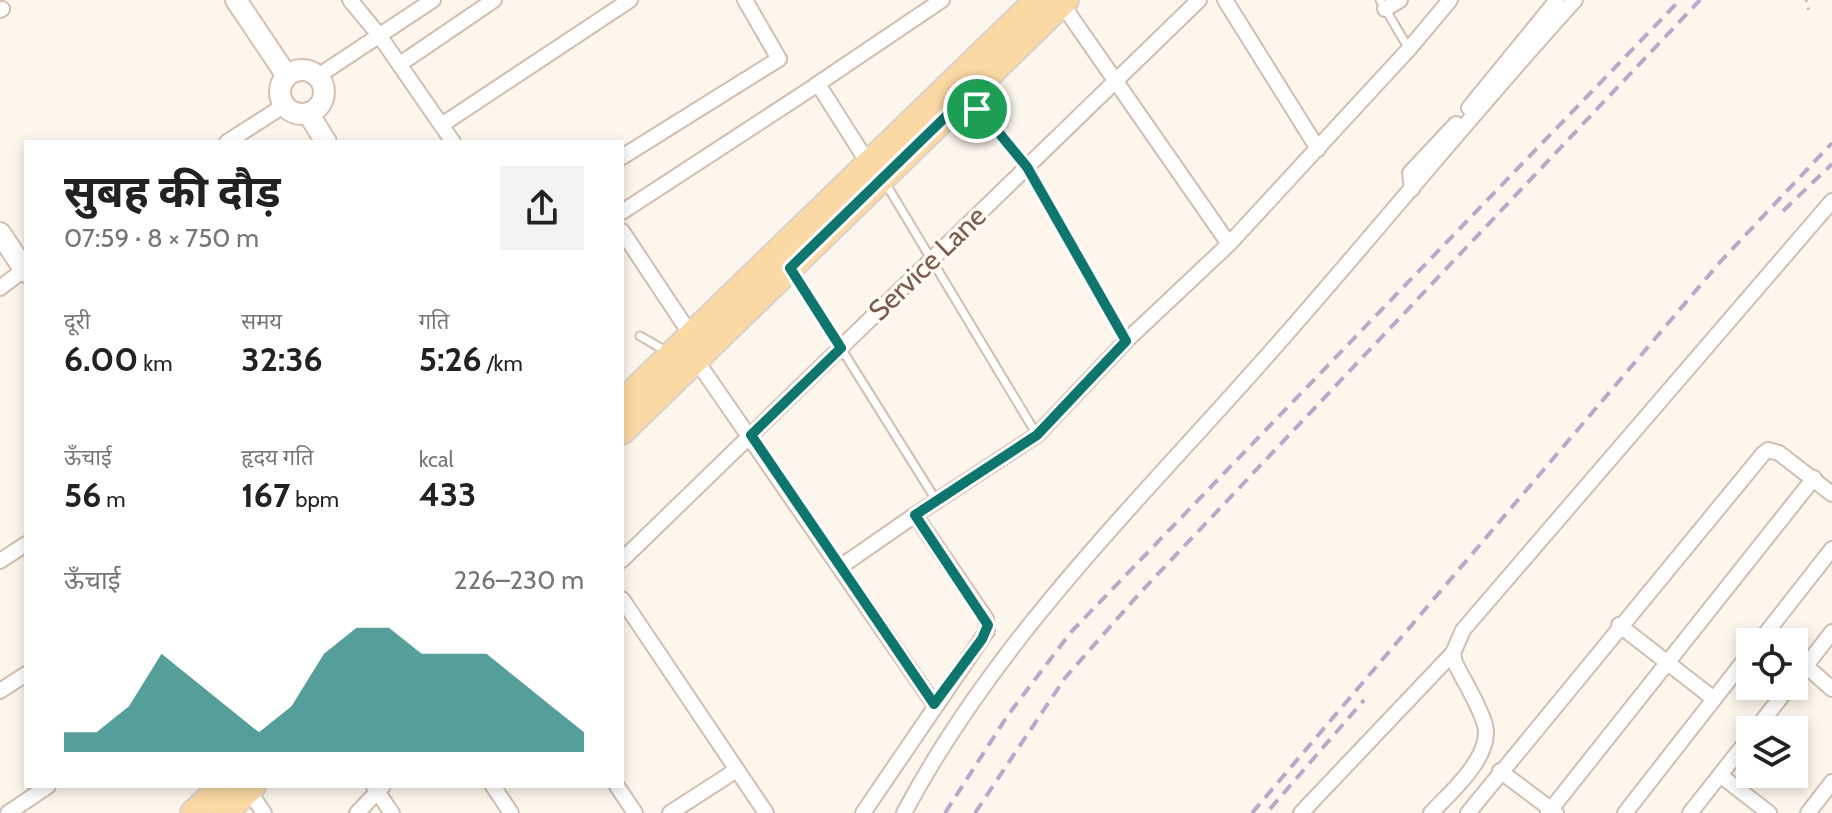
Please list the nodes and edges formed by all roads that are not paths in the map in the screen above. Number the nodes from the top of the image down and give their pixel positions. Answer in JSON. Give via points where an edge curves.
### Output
{"nodes":[{"id":1,"x":236,"y":0,"type":"edge"},
{"id":2,"x":350,"y":0,"type":"edge"},
{"id":3,"x":433,"y":0,"type":"edge"},
{"id":4,"x":494,"y":0,"type":"edge"},
{"id":5,"x":630,"y":0,"type":"edge"},
{"id":6,"x":745,"y":0,"type":"edge"},
{"id":7,"x":942,"y":0,"type":"edge"},
{"id":8,"x":1037,"y":0,"type":"edge"},
{"id":9,"x":1199,"y":0,"type":"edge"},
{"id":10,"x":1225,"y":0,"type":"edge"},
{"id":11,"x":1400,"y":0,"type":"edge"},
{"id":12,"x":1450,"y":0,"type":"edge"},
{"id":13,"x":1557,"y":0,"type":"edge"},
{"id":14,"x":1575,"y":0,"type":"edge"},
{"id":15,"x":1064,"y":2,"type":"edge"},
{"id":16,"x":1382,"y":4,"type":"edge"},
{"id":17,"x":379,"y":35,"type":"junction"},
{"id":18,"x":1409,"y":49,"type":"junction"},
{"id":19,"x":400,"y":64,"type":"junction"},
{"id":20,"x":287,"y":76,"type":"junction"},
{"id":21,"x":318,"y":76,"type":"junction"},
{"id":22,"x":1116,"y":81,"type":"junction"},
{"id":23,"x":816,"y":85,"type":"junction"},
{"id":24,"x":968,"y":95,"type":"junction"},
{"id":25,"x":285,"y":105,"type":"junction"},
{"id":26,"x":308,"y":113,"type":"junction"},
{"id":27,"x":443,"y":124,"type":"junction"},
{"id":28,"x":230,"y":140,"type":"edge"},
{"id":29,"x":325,"y":140,"type":"edge"},
{"id":30,"x":452,"y":140,"type":"edge"},
{"id":31,"x":1318,"y":149,"type":"junction"},
{"id":32,"x":624,"y":156,"type":"edge"},
{"id":33,"x":1027,"y":167,"type":"junction"},
{"id":34,"x":876,"y":171,"type":"junction"},
{"id":35,"x":1412,"y":189,"type":"junction"},
{"id":36,"x":1832,"y":201,"type":"edge"},
{"id":37,"x":624,"y":211,"type":"edge"},
{"id":38,"x":0,"y":233,"type":"edge"},
{"id":39,"x":624,"y":234,"type":"edge"},
{"id":40,"x":1229,"y":244,"type":"junction"},
{"id":41,"x":931,"y":258,"type":"junction"},
{"id":42,"x":790,"y":268,"type":"junction"},
{"id":43,"x":24,"y":269,"type":"edge"},
{"id":44,"x":24,"y":271,"type":"edge"},
{"id":45,"x":0,"y":288,"type":"edge"},
{"id":46,"x":691,"y":335,"type":"junction"},
{"id":47,"x":640,"y":336,"type":"dead end"},
{"id":48,"x":1126,"y":341,"type":"junction"},
{"id":49,"x":841,"y":348,"type":"junction"},
{"id":50,"x":671,"y":354,"type":"junction"},
{"id":51,"x":696,"y":360,"type":"junction"},
{"id":52,"x":624,"y":393,"type":"edge"},
{"id":53,"x":624,"y":430,"type":"edge"},
{"id":54,"x":751,"y":435,"type":"junction"},
{"id":55,"x":1037,"y":435,"type":"junction"},
{"id":56,"x":1814,"y":478,"type":"junction"},
{"id":57,"x":1832,"y":494,"type":"edge"},
{"id":58,"x":936,"y":500,"type":"junction"},
{"id":59,"x":915,"y":515,"type":"junction"},
{"id":60,"x":24,"y":545,"type":"edge"},
{"id":61,"x":1832,"y":549,"type":"edge"},
{"id":62,"x":624,"y":558,"type":"edge"},
{"id":63,"x":0,"y":561,"type":"edge"},
{"id":64,"x":840,"y":567,"type":"junction"},
{"id":65,"x":624,"y":602,"type":"edge"},
{"id":66,"x":1619,"y":625,"type":"junction"},
{"id":67,"x":1770,"y":628,"type":"edge"},
{"id":68,"x":1832,"y":632,"type":"edge"},
{"id":69,"x":1453,"y":653,"type":"junction"},
{"id":70,"x":1808,"y":663,"type":"edge"},
{"id":71,"x":1668,"y":665,"type":"junction"},
{"id":72,"x":1808,"y":668,"type":"edge"},
{"id":73,"x":1736,"y":671,"type":"edge"},
{"id":74,"x":24,"y":675,"type":"edge"},
{"id":75,"x":1832,"y":689,"type":"edge"},
{"id":76,"x":0,"y":691,"type":"edge"},
{"id":77,"x":1714,"y":699,"type":"junction"},
{"id":78,"x":1779,"y":700,"type":"edge"},
{"id":79,"x":934,"y":704,"type":"junction"},
{"id":80,"x":1766,"y":716,"type":"edge"},
{"id":81,"x":1736,"y":755,"type":"edge"},
{"id":82,"x":735,"y":771,"type":"junction"},
{"id":83,"x":1500,"y":771,"type":"junction"},
{"id":84,"x":1720,"y":775,"type":"junction"},
{"id":85,"x":1832,"y":782,"type":"edge"},
{"id":86,"x":44,"y":788,"type":"edge"},
{"id":87,"x":220,"y":788,"type":"edge"},
{"id":88,"x":251,"y":788,"type":"edge"},
{"id":89,"x":378,"y":788,"type":"edge"},
{"id":90,"x":494,"y":788,"type":"edge"},
{"id":91,"x":618,"y":788,"type":"edge"},
{"id":92,"x":4,"y":811,"type":"edge"},
{"id":93,"x":1552,"y":812,"type":"edge"},
{"id":94,"x":193,"y":813,"type":"edge"},
{"id":95,"x":225,"y":813,"type":"edge"},
{"id":96,"x":264,"y":813,"type":"edge"},
{"id":97,"x":357,"y":813,"type":"edge"},
{"id":98,"x":392,"y":813,"type":"edge"},
{"id":99,"x":511,"y":813,"type":"edge"},
{"id":100,"x":635,"y":813,"type":"edge"},
{"id":101,"x":670,"y":813,"type":"edge"},
{"id":102,"x":766,"y":813,"type":"edge"},
{"id":103,"x":863,"y":813,"type":"edge"},
{"id":104,"x":904,"y":813,"type":"edge"},
{"id":105,"x":1301,"y":813,"type":"edge"},
{"id":106,"x":1431,"y":813,"type":"edge"},
{"id":107,"x":1468,"y":813,"type":"edge"},
{"id":108,"x":1625,"y":813,"type":"edge"},
{"id":109,"x":1690,"y":813,"type":"edge"},
{"id":110,"x":1769,"y":813,"type":"edge"},
{"id":111,"x":1808,"y":813,"type":"edge"}],
"edges":[{"from":1,"to":20,"type":"street"},
{"from":2,"to":17,"type":"street"},
{"from":3,"to":17,"type":"street"},
{"from":4,"to":19,"type":"street"},
{"from":5,"to":27,"type":"street"},
{"from":6,"to":32,"type":"street","via":[[779,59]]},
{"from":7,"to":23,"type":"street"},
{"from":8,"to":34,"type":"main road"},
{"from":9,"to":22,"type":"street","name":"Service Lane"},
{"from":10,"to":31,"type":"street"},
{"from":11,"to":16,"type":"street"},
{"from":12,"to":18,"type":"street"},
{"from":13,"to":35,"type":"street","via":[[1410,173]]},
{"from":14,"to":35,"type":"street"},
{"from":15,"to":22,"type":"street"},
{"from":15,"to":24,"type":"main road"},
{"from":16,"to":18,"type":"lane"},
{"from":17,"to":19,"type":"street"},
{"from":17,"to":21,"type":"street"},
{"from":18,"to":31,"type":"street"},
{"from":19,"to":27,"type":"street"},
{"from":20,"to":21,"type":"street","via":[[299,70]]},
{"from":20,"to":25,"type":"street","via":[[280,94]]},
{"from":21,"to":26,"type":"street","via":[[324,97]]},
{"from":22,"to":33,"type":"street","name":"Service Lane"},
{"from":22,"to":40,"type":"street"},
{"from":23,"to":34,"type":"street"},
{"from":23,"to":37,"type":"street"},
{"from":24,"to":33,"type":"lane"},
{"from":24,"to":34,"type":"main road"},
{"from":25,"to":26,"type":"street"},
{"from":25,"to":28,"type":"street"},
{"from":26,"to":29,"type":"street"},
{"from":27,"to":30,"type":"street"},
{"from":31,"to":40,"type":"street"},
{"from":33,"to":41,"type":"street","name":"Service Lane"},
{"from":33,"to":48,"type":"lane"},
{"from":34,"to":41,"type":"lane"},
{"from":34,"to":42,"type":"main road"},
{"from":34,"to":46,"type":"main road"},
{"from":35,"to":104,"type":"street","via":[[1017,637]]},
{"from":36,"to":69,"type":"street","via":[[1463,630]]},
{"from":38,"to":43,"type":"street"},
{"from":39,"to":46,"type":"street"},
{"from":40,"to":48,"type":"street"},
{"from":41,"to":49,"type":"street","name":"Service Lane"},
{"from":41,"to":55,"type":"lane"},
{"from":42,"to":49,"type":"lane"},
{"from":42,"to":51,"type":"main road"},
{"from":44,"to":45,"type":"street"},
{"from":46,"to":50,"type":"main road"},
{"from":47,"to":50,"type":"lane"},
{"from":48,"to":55,"type":"street"},
{"from":49,"to":54,"type":"street","name":"Service Lane"},
{"from":49,"to":58,"type":"lane"},
{"from":50,"to":52,"type":"main road"},
{"from":51,"to":53,"type":"main road"},
{"from":51,"to":54,"type":"street"},
{"from":54,"to":62,"type":"street","name":"Service Lane"},
{"from":54,"to":64,"type":"street"},
{"from":55,"to":58,"type":"street"},
{"from":56,"to":57,"type":"street"},
{"from":56,"to":66,"type":"street","via":[[1774,450],[1763,454]]},
{"from":56,"to":71,"type":"street"},
{"from":58,"to":59,"type":"street"},
{"from":59,"to":64,"type":"street"},
{"from":59,"to":79,"type":"street","via":[[988,625]]},
{"from":60,"to":63,"type":"street"},
{"from":61,"to":67,"type":"street"},
{"from":64,"to":79,"type":"street"},
{"from":65,"to":82,"type":"street"},
{"from":66,"to":71,"type":"street"},
{"from":66,"to":83,"type":"street"},
{"from":68,"to":70,"type":"street"},
{"from":69,"to":105,"type":"street"},
{"from":69,"to":106,"type":"street","via":[[1486,736],[1475,762]]},
{"from":71,"to":77,"type":"street"},
{"from":71,"to":93,"type":"street"},
{"from":72,"to":75,"type":"street"},
{"from":73,"to":77,"type":"street"},
{"from":74,"to":76,"type":"street"},
{"from":77,"to":108,"type":"street"},
{"from":78,"to":80,"type":"street"},
{"from":79,"to":103,"type":"street"},
{"from":81,"to":84,"type":"street"},
{"from":82,"to":101,"type":"street"},
{"from":82,"to":102,"type":"street"},
{"from":83,"to":93,"type":"street"},
{"from":83,"to":107,"type":"street"},
{"from":84,"to":109,"type":"street"},
{"from":84,"to":110,"type":"street"},
{"from":85,"to":111,"type":"street"},
{"from":86,"to":92,"type":"street"},
{"from":87,"to":94,"type":"main road"},
{"from":88,"to":95,"type":"main road"},
{"from":88,"to":96,"type":"street"},
{"from":89,"to":97,"type":"street"},
{"from":89,"to":98,"type":"street"},
{"from":90,"to":99,"type":"street"},
{"from":91,"to":100,"type":"street"}]}
